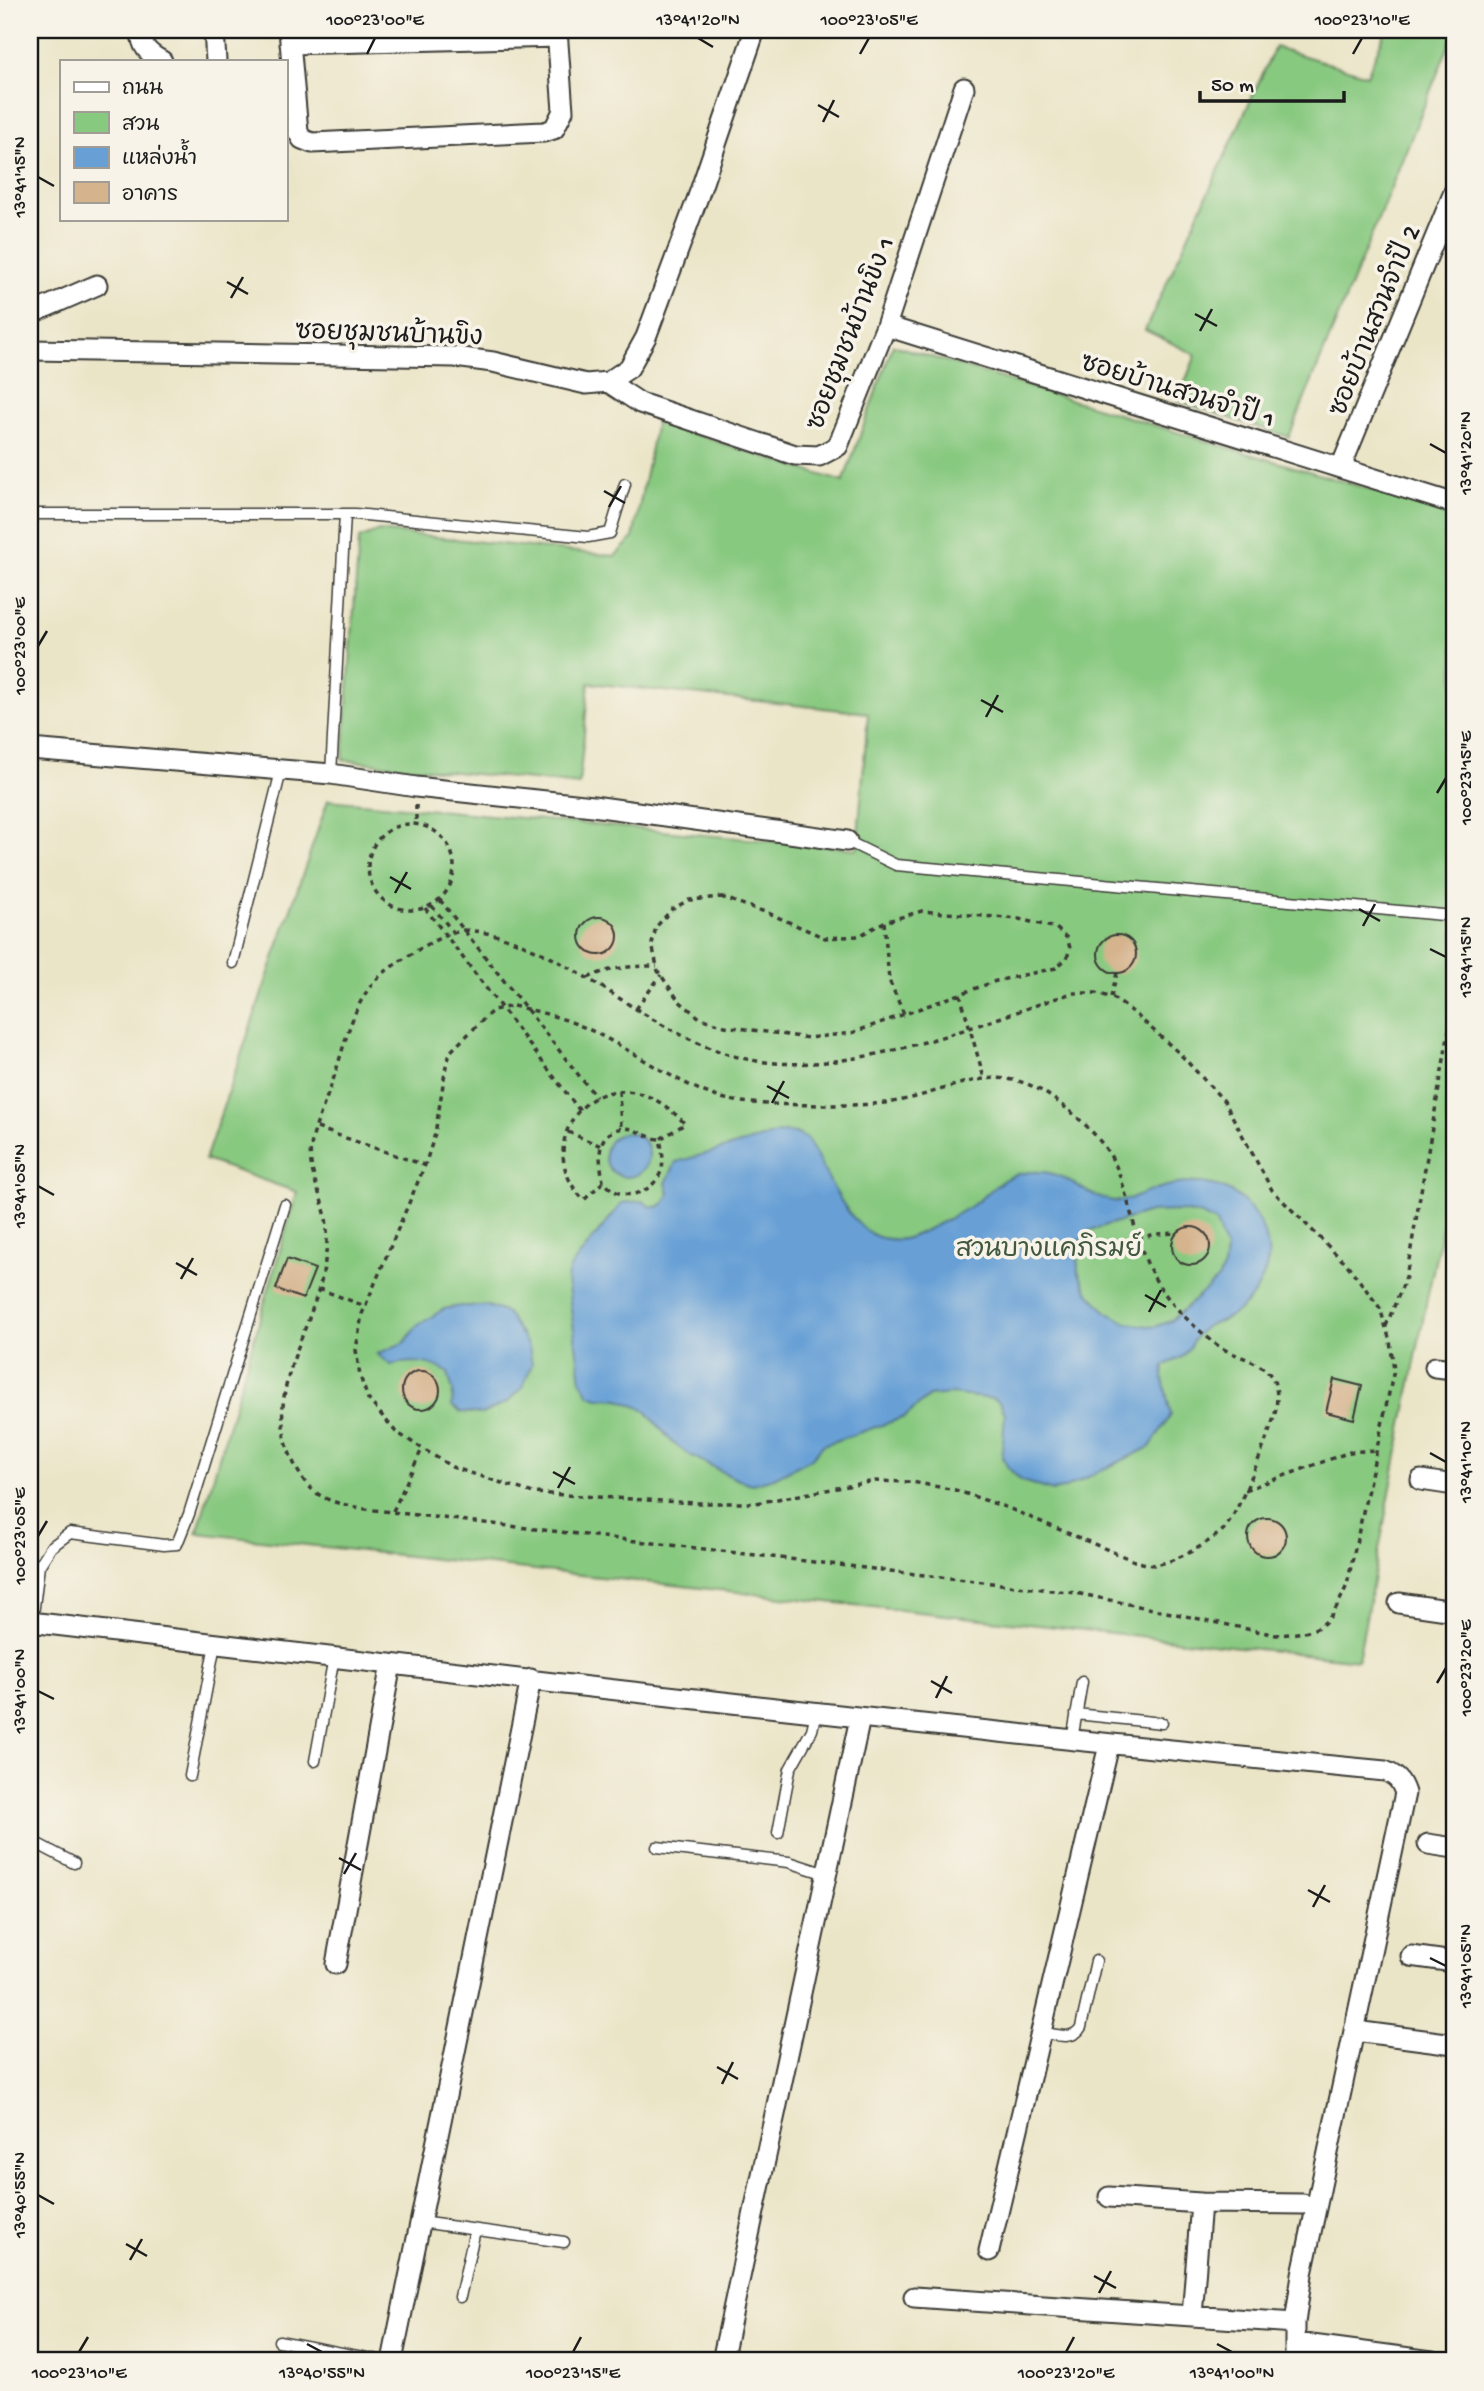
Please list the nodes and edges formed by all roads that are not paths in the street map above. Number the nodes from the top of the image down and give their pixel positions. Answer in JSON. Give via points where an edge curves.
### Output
{"nodes":[{"id":1,"x":141,"y":30,"type":"edge"},
{"id":2,"x":214,"y":30,"type":"edge"},
{"id":3,"x":755,"y":30,"type":"edge"},
{"id":4,"x":558,"y":33,"type":"edge"},
{"id":5,"x":290,"y":37,"type":"edge"},
{"id":6,"x":160,"y":60,"type":"edge"},
{"id":7,"x":216,"y":60,"type":"edge"},
{"id":8,"x":964,"y":88,"type":"dead end"},
{"id":9,"x":290,"y":91,"type":"edge"},
{"id":10,"x":1454,"y":192,"type":"edge"},
{"id":11,"x":97,"y":285,"type":"dead end"},
{"id":12,"x":30,"y":314,"type":"edge"},
{"id":13,"x":886,"y":326,"type":"junction"},
{"id":14,"x":30,"y":351,"type":"edge"},
{"id":15,"x":608,"y":382,"type":"junction"},
{"id":16,"x":1341,"y":467,"type":"junction"},
{"id":17,"x":625,"y":484,"type":"dead end"},
{"id":18,"x":1454,"y":502,"type":"edge"},
{"id":19,"x":30,"y":514,"type":"edge"},
{"id":20,"x":345,"y":514,"type":"junction"},
{"id":21,"x":30,"y":749,"type":"edge"},
{"id":22,"x":281,"y":771,"type":"junction"},
{"id":23,"x":331,"y":775,"type":"junction"},
{"id":24,"x":847,"y":841,"type":"joint"},
{"id":25,"x":1454,"y":916,"type":"edge"},
{"id":26,"x":233,"y":963,"type":"dead end"},
{"id":27,"x":285,"y":1205,"type":"dead end"},
{"id":28,"x":1421,"y":1480,"type":"dead end"},
{"id":29,"x":1454,"y":1485,"type":"edge"},
{"id":30,"x":1399,"y":1603,"type":"dead end"},
{"id":31,"x":1454,"y":1611,"type":"edge"},
{"id":32,"x":31,"y":1623,"type":"edge"},
{"id":33,"x":215,"y":1644,"type":"junction"},
{"id":34,"x":334,"y":1657,"type":"junction"},
{"id":35,"x":391,"y":1664,"type":"junction"},
{"id":36,"x":531,"y":1679,"type":"junction"},
{"id":37,"x":1082,"y":1682,"type":"dead end"},
{"id":38,"x":816,"y":1713,"type":"junction"},
{"id":39,"x":1076,"y":1714,"type":"junction"},
{"id":40,"x":860,"y":1718,"type":"junction"},
{"id":41,"x":1162,"y":1723,"type":"dead end"},
{"id":42,"x":1072,"y":1741,"type":"junction"},
{"id":43,"x":1109,"y":1745,"type":"junction"},
{"id":44,"x":315,"y":1761,"type":"dead end"},
{"id":45,"x":190,"y":1776,"type":"dead end"},
{"id":46,"x":778,"y":1833,"type":"dead end"},
{"id":47,"x":30,"y":1840,"type":"edge"},
{"id":48,"x":1428,"y":1844,"type":"dead end"},
{"id":49,"x":657,"y":1847,"type":"dead end"},
{"id":50,"x":1454,"y":1848,"type":"edge"},
{"id":51,"x":74,"y":1863,"type":"dead end"},
{"id":52,"x":826,"y":1874,"type":"junction"},
{"id":53,"x":1411,"y":1956,"type":"dead end"},
{"id":54,"x":1096,"y":1961,"type":"dead end"},
{"id":55,"x":1454,"y":1962,"type":"edge"},
{"id":56,"x":336,"y":1964,"type":"dead end"},
{"id":57,"x":1355,"y":2031,"type":"junction"},
{"id":58,"x":1040,"y":2032,"type":"junction"},
{"id":59,"x":1454,"y":2044,"type":"edge"},
{"id":60,"x":1109,"y":2197,"type":"dead end"},
{"id":61,"x":1201,"y":2203,"type":"junction"},
{"id":62,"x":1303,"y":2204,"type":"dead end"},
{"id":63,"x":420,"y":2222,"type":"junction"},
{"id":64,"x":475,"y":2230,"type":"junction"},
{"id":65,"x":564,"y":2242,"type":"dead end"},
{"id":66,"x":989,"y":2251,"type":"dead end"},
{"id":67,"x":460,"y":2297,"type":"dead end"},
{"id":68,"x":914,"y":2297,"type":"dead end"},
{"id":69,"x":1192,"y":2316,"type":"junction"},
{"id":70,"x":1295,"y":2323,"type":"junction"},
{"id":71,"x":279,"y":2341,"type":"dead end"},
{"id":72,"x":1296,"y":2352,"type":"edge"},
{"id":73,"x":383,"y":2361,"type":"edge"},
{"id":74,"x":392,"y":2361,"type":"edge"},
{"id":75,"x":723,"y":2361,"type":"edge"},
{"id":76,"x":1432,"y":2361,"type":"edge"}],
"edges":[{"from":1,"to":6,"type":"street","via":[[141,43]]},
{"from":2,"to":7,"type":"street"},
{"from":3,"to":15,"type":"street","via":[[646,337],[629,368]]},
{"from":4,"to":5,"type":"street"},
{"from":4,"to":9,"type":"street","via":[[563,111],[554,129],[544,132],[312,143],[298,132]]},
{"from":5,"to":9,"type":"street"},
{"from":8,"to":13,"type":"street","name":"ซอยชุมชนบ้านขิง 1"},
{"from":10,"to":16,"type":"street","name":"ซอยบ้านสวนจำปี 2"},
{"from":11,"to":12,"type":"street"},
{"from":13,"to":15,"type":"street","name":"ซอยชุมชนบ้านขิง 1","via":[[838,446],[819,456],[795,455],[640,403]]},
{"from":13,"to":16,"type":"street","name":"ซอยบ้านสวนจำปี 1"},
{"from":14,"to":15,"type":"street","name":"ซอยชุมชนบ้านขิง","via":[[455,357],[586,384]]},
{"from":16,"to":18,"type":"street","name":"ซอยบ้านสวนจำปี 1"},
{"from":17,"to":20,"type":"lane","via":[[610,533],[588,537]]},
{"from":19,"to":20,"type":"lane"},
{"from":20,"to":23,"type":"lane"},
{"from":21,"to":22,"type":"street"},
{"from":22,"to":23,"type":"street"},
{"from":22,"to":26,"type":"lane"},
{"from":23,"to":24,"type":"street"},
{"from":24,"to":25,"type":"lane","via":[[896,865]]},
{"from":27,"to":32,"type":"lane","via":[[177,1544],[70,1534],[51,1547],[39,1566]]},
{"from":28,"to":29,"type":"street"},
{"from":30,"to":31,"type":"street"},
{"from":32,"to":33,"type":"street"},
{"from":33,"to":34,"type":"street"},
{"from":33,"to":45,"type":"lane"},
{"from":34,"to":35,"type":"street"},
{"from":34,"to":44,"type":"lane"},
{"from":35,"to":36,"type":"street"},
{"from":35,"to":56,"type":"street"},
{"from":36,"to":38,"type":"street"},
{"from":36,"to":63,"type":"street"},
{"from":37,"to":39,"type":"lane"},
{"from":38,"to":40,"type":"street"},
{"from":38,"to":46,"type":"lane","via":[[812,1730],[790,1769]]},
{"from":39,"to":41,"type":"lane"},
{"from":39,"to":42,"type":"lane"},
{"from":40,"to":42,"type":"street"},
{"from":40,"to":52,"type":"street"},
{"from":42,"to":43,"type":"street"},
{"from":43,"to":57,"type":"street","via":[[1385,1771],[1402,1782],[1405,1793]]},
{"from":43,"to":58,"type":"street"},
{"from":47,"to":51,"type":"lane"},
{"from":48,"to":50,"type":"street"},
{"from":49,"to":52,"type":"lane","via":[[789,1862]]},
{"from":52,"to":75,"type":"street"},
{"from":53,"to":55,"type":"street"},
{"from":54,"to":58,"type":"lane","via":[[1077,2034]]},
{"from":57,"to":59,"type":"street"},
{"from":57,"to":70,"type":"street"},
{"from":58,"to":66,"type":"street"},
{"from":60,"to":61,"type":"street"},
{"from":61,"to":62,"type":"street"},
{"from":61,"to":69,"type":"street"},
{"from":63,"to":64,"type":"lane"},
{"from":63,"to":74,"type":"street"},
{"from":64,"to":65,"type":"lane"},
{"from":64,"to":67,"type":"lane"},
{"from":68,"to":69,"type":"street"},
{"from":69,"to":70,"type":"street"},
{"from":70,"to":72,"type":"street"},
{"from":71,"to":73,"type":"lane"},
{"from":72,"to":76,"type":"street"}]}
